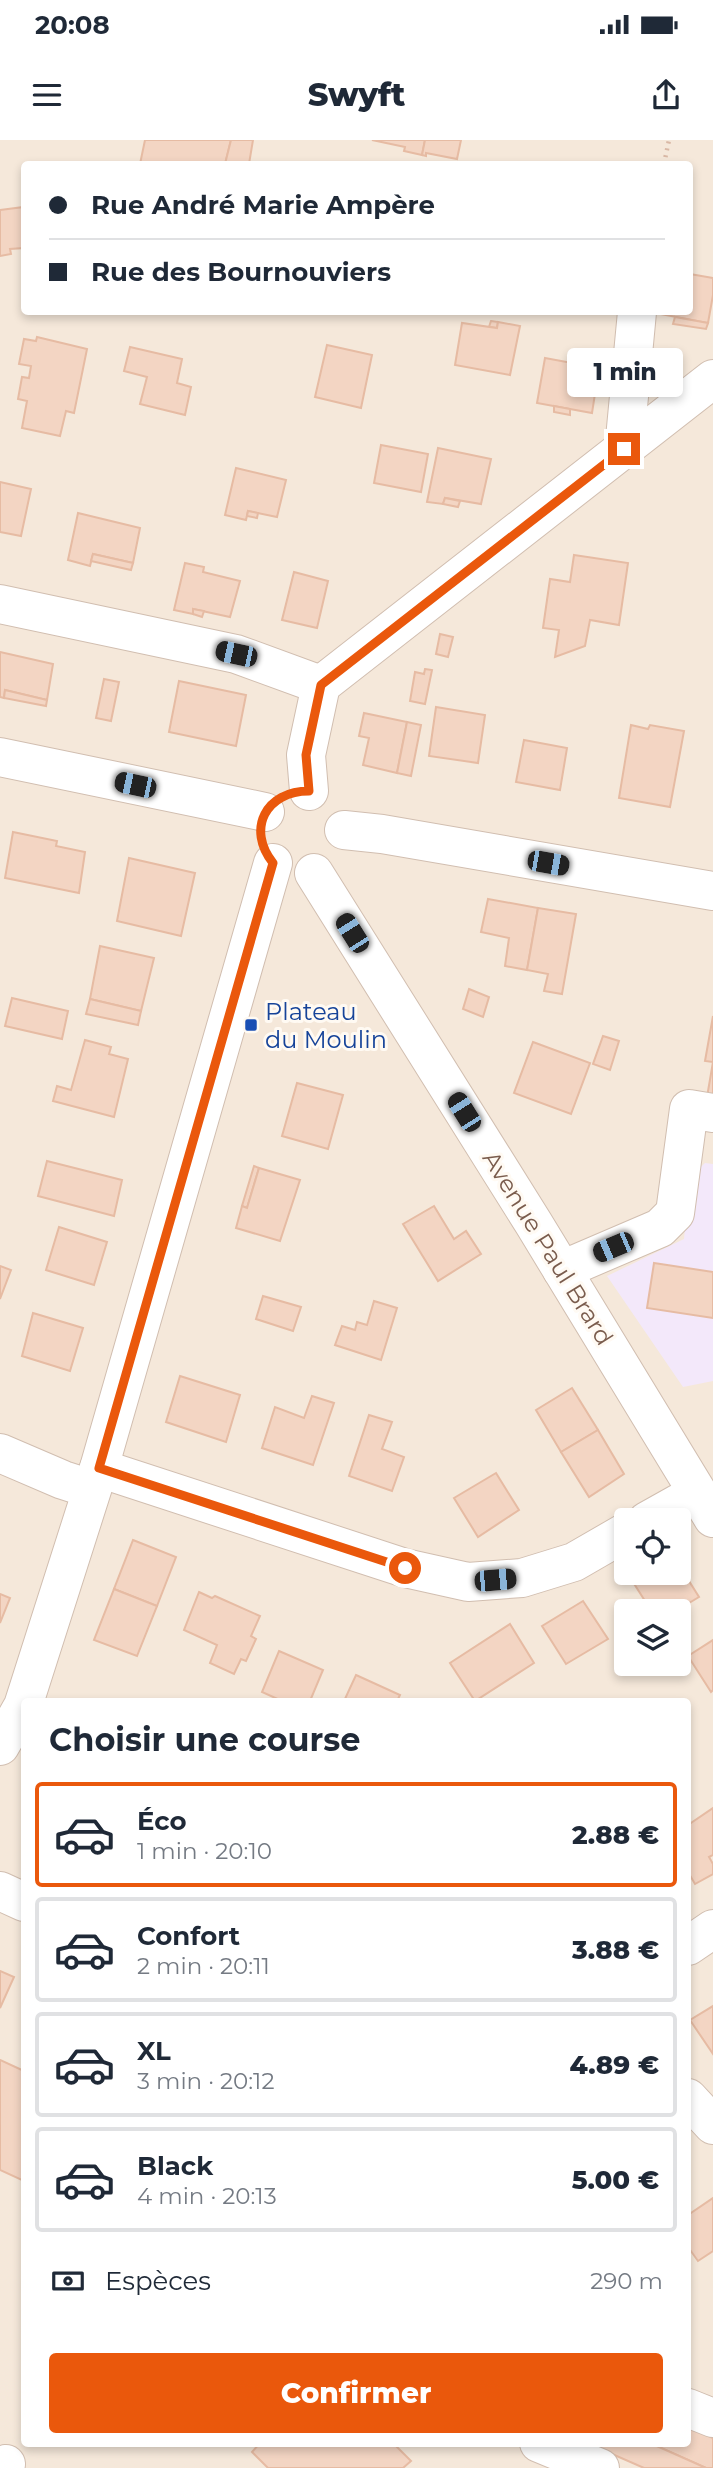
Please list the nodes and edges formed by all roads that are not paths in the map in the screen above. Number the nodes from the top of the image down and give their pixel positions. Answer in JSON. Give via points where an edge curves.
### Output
{"nodes":[{"id":1,"x":637,"y":315,"type":"edge"},
{"id":2,"x":713,"y":379,"type":"edge"},
{"id":3,"x":624,"y":449,"type":"junction"},
{"id":4,"x":0,"y":604,"type":"edge"},
{"id":5,"x":321,"y":685,"type":"junction"},
{"id":6,"x":0,"y":757,"type":"edge"},
{"id":7,"x":309,"y":791,"type":"junction"},
{"id":8,"x":265,"y":812,"type":"junction"},
{"id":9,"x":344,"y":830,"type":"junction"},
{"id":10,"x":273,"y":863,"type":"junction"},
{"id":11,"x":314,"y":873,"type":"junction"},
{"id":12,"x":713,"y":891,"type":"edge"},
{"id":13,"x":713,"y":1113,"type":"edge"},
{"id":14,"x":562,"y":1270,"type":"junction"},
{"id":15,"x":0,"y":1453,"type":"edge"},
{"id":16,"x":95,"y":1479,"type":"junction"},
{"id":17,"x":705,"y":1505,"type":"edge"},
{"id":18,"x":614,"y":1539,"type":"edge"},
{"id":19,"x":26,"y":1698,"type":"edge"},
{"id":20,"x":21,"y":1709,"type":"edge"},
{"id":21,"x":0,"y":1746,"type":"edge"},
{"id":22,"x":0,"y":1891,"type":"edge"},
{"id":23,"x":21,"y":1901,"type":"edge"},
{"id":24,"x":713,"y":1929,"type":"edge"},
{"id":25,"x":691,"y":1944,"type":"edge"},
{"id":26,"x":691,"y":2101,"type":"edge"},
{"id":27,"x":713,"y":2125,"type":"edge"},
{"id":28,"x":691,"y":2409,"type":"edge"},
{"id":29,"x":713,"y":2418,"type":"edge"},
{"id":30,"x":549,"y":2447,"type":"edge"},
{"id":31,"x":600,"y":2468,"type":"edge"}],
"edges":[{"from":1,"to":3,"type":"street"},
{"from":2,"to":3,"type":"street"},
{"from":3,"to":5,"type":"street"},
{"from":4,"to":5,"type":"street","via":[[236,654]]},
{"from":5,"to":7,"type":"street","via":[[306,755]]},
{"from":6,"to":8,"type":"street"},
{"from":7,"to":8,"type":"street","via":[[284,795]]},
{"from":7,"to":9,"type":"street","via":[[333,804]]},
{"from":8,"to":10,"type":"street","via":[[261,839]]},
{"from":9,"to":11,"type":"street","via":[[336,857]]},
{"from":9,"to":12,"type":"street"},
{"from":10,"to":11,"type":"street","via":[[286,871]]},
{"from":10,"to":16,"type":"street"},
{"from":11,"to":14,"type":"street","name":"Avenue Paul Brard"},
{"from":13,"to":14,"type":"street","via":[[689,1109],[675,1213],[660,1228]]},
{"from":14,"to":17,"type":"street","name":"Avenue Paul Brard"},
{"from":15,"to":16,"type":"street","via":[[63,1480]]},
{"from":16,"to":18,"type":"street","via":[[468,1582],[522,1578],[574,1562]]},
{"from":16,"to":19,"type":"street"},
{"from":20,"to":21,"type":"street"},
{"from":22,"to":23,"type":"street"},
{"from":24,"to":25,"type":"street"},
{"from":26,"to":27,"type":"street"},
{"from":28,"to":29,"type":"street"},
{"from":30,"to":31,"type":"street"}]}
